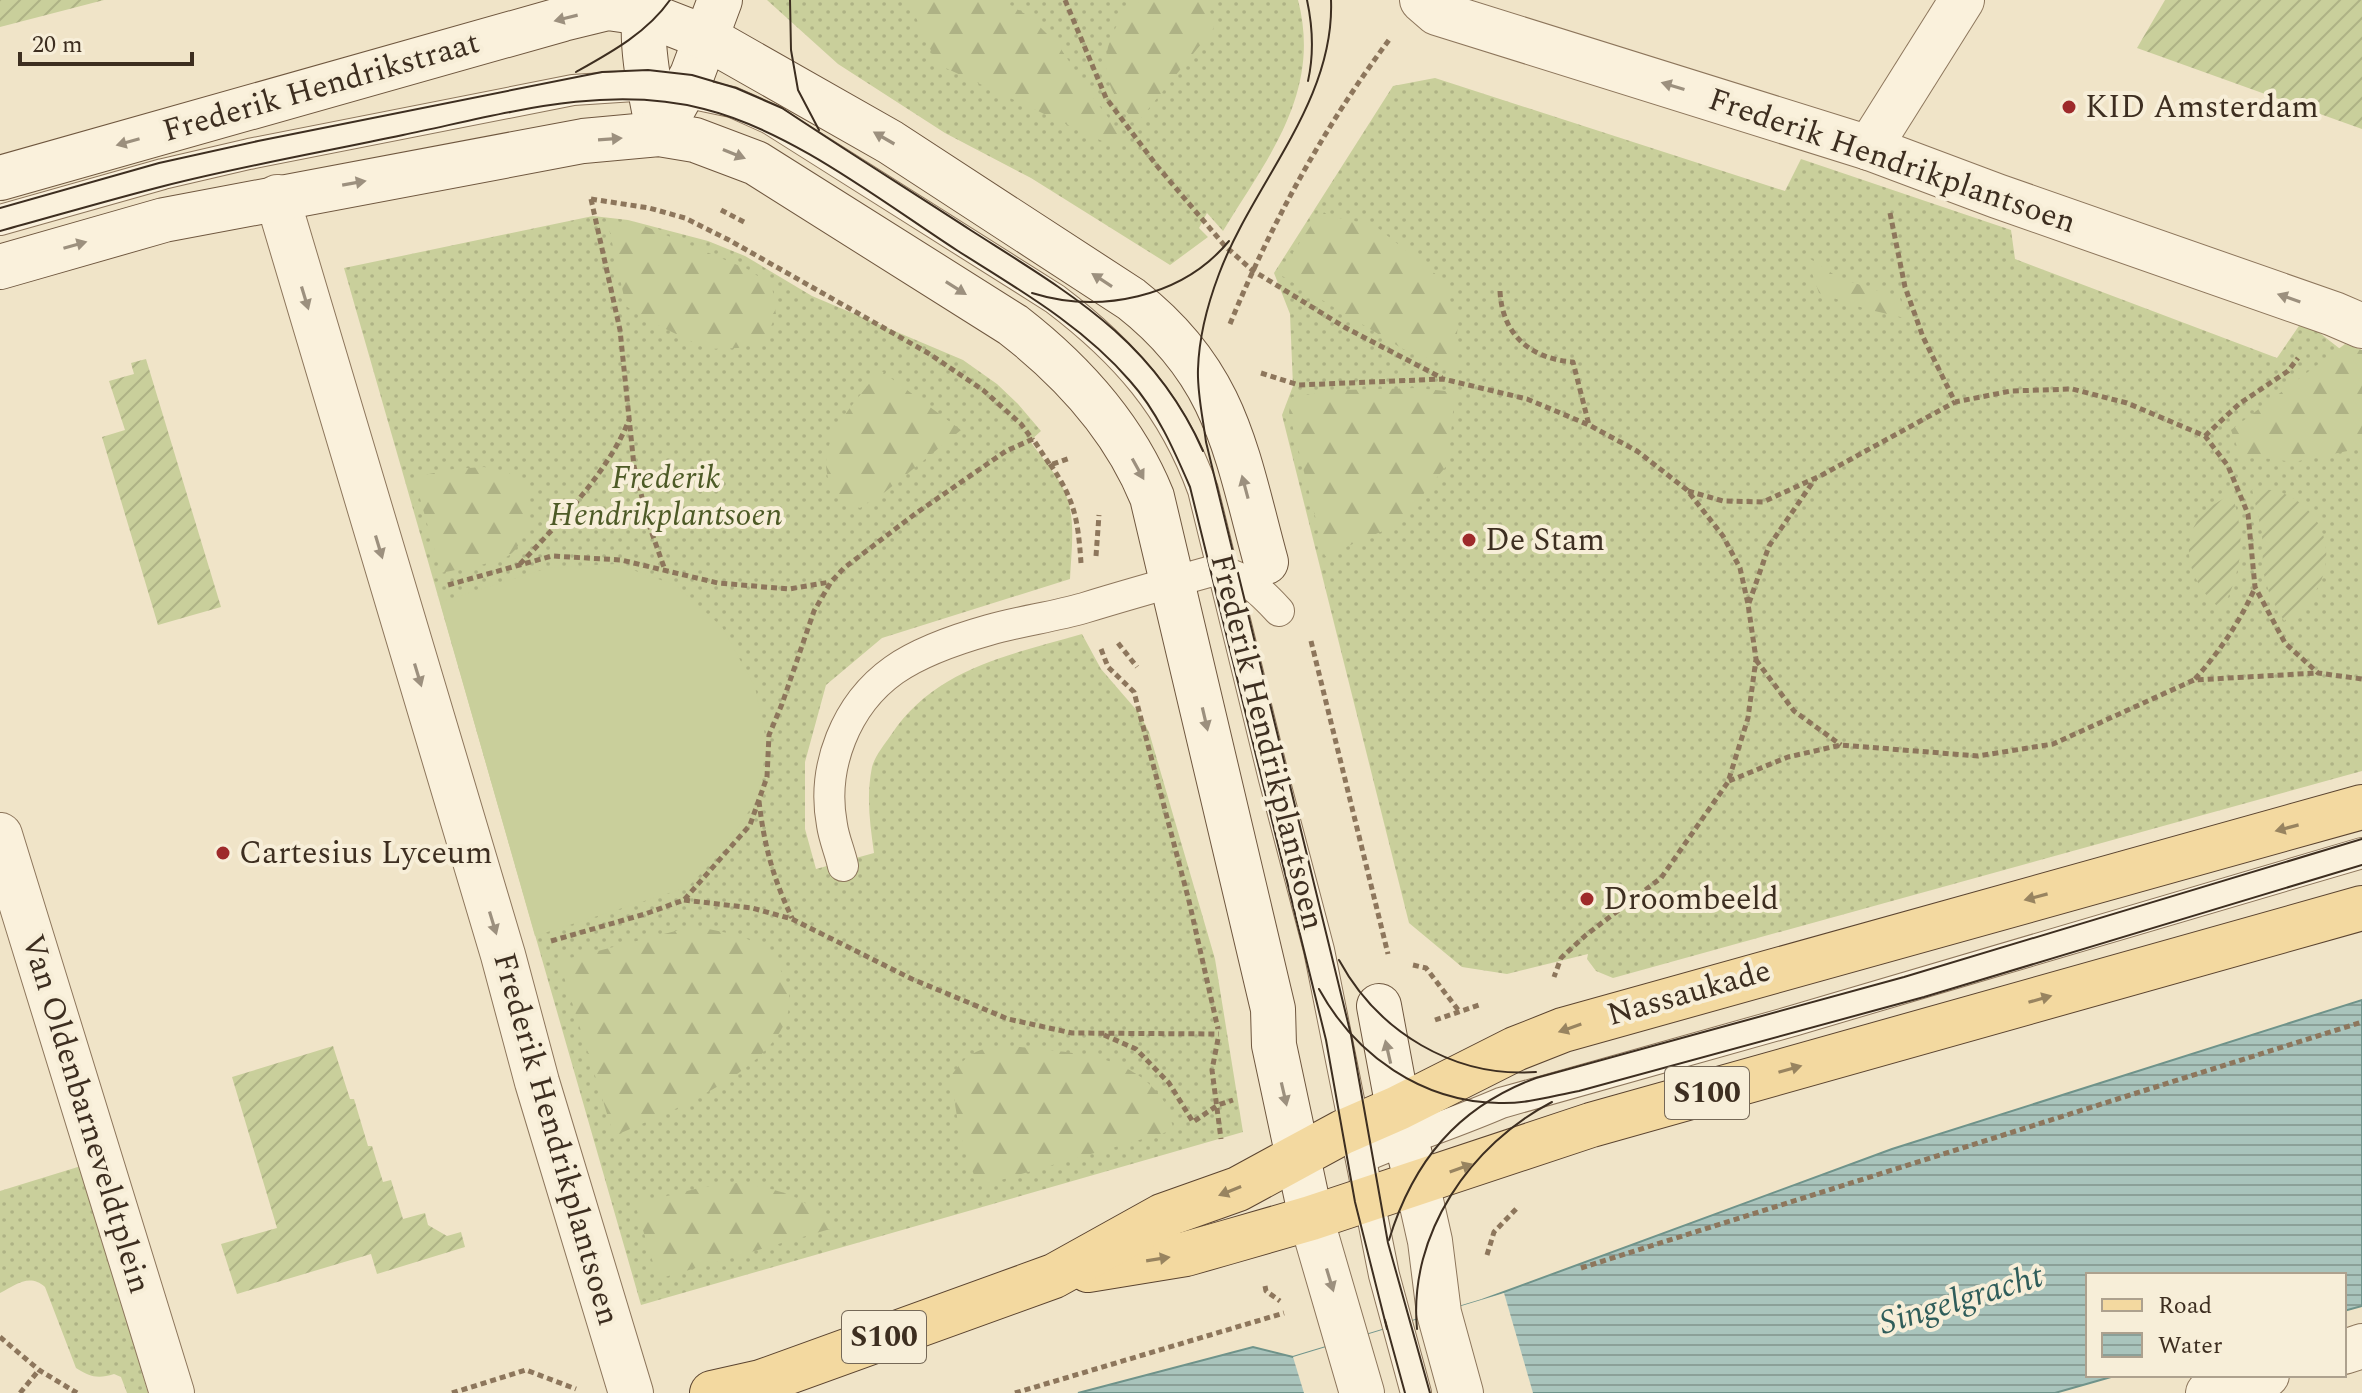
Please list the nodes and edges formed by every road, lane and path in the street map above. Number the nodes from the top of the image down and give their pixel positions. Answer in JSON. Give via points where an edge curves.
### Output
{"nodes":[{"id":1,"x":1065,"y":0,"type":"edge"},
{"id":2,"x":1422,"y":0,"type":"edge"},
{"id":3,"x":1962,"y":0,"type":"edge"},
{"id":4,"x":645,"y":6,"type":"edge"},
{"id":5,"x":713,"y":19,"type":"edge"},
{"id":6,"x":1391,"y":38,"type":"dead end"},
{"id":7,"x":667,"y":88,"type":"junction"},
{"id":8,"x":659,"y":134,"type":"junction"},
{"id":9,"x":583,"y":141,"type":"junction"},
{"id":10,"x":1869,"y":148,"type":"junction"},
{"id":11,"x":0,"y":178,"type":"edge"},
{"id":12,"x":277,"y":197,"type":"junction"},
{"id":13,"x":591,"y":199,"type":"junction"},
{"id":14,"x":716,"y":207,"type":"dead end"},
{"id":15,"x":0,"y":220,"type":"edge"},
{"id":16,"x":755,"y":227,"type":"dead end"},
{"id":17,"x":0,"y":267,"type":"edge"},
{"id":18,"x":1252,"y":270,"type":"junction"},
{"id":19,"x":1500,"y":291,"type":"dead end"},
{"id":20,"x":2348,"y":320,"type":"edge"},
{"id":21,"x":1225,"y":336,"type":"dead end"},
{"id":22,"x":1443,"y":379,"type":"junction"},
{"id":23,"x":1299,"y":385,"type":"dead end"},
{"id":24,"x":1955,"y":402,"type":"junction"},
{"id":25,"x":630,"y":419,"type":"junction"},
{"id":26,"x":1589,"y":425,"type":"junction"},
{"id":27,"x":2205,"y":436,"type":"junction"},
{"id":28,"x":1064,"y":445,"type":"dead end"},
{"id":29,"x":1006,"y":451,"type":"dead end"},
{"id":30,"x":1073,"y":457,"type":"dead end"},
{"id":31,"x":1816,"y":478,"type":"junction"},
{"id":32,"x":1687,"y":490,"type":"junction"},
{"id":33,"x":1099,"y":514,"type":"dead end"},
{"id":34,"x":520,"y":564,"type":"junction"},
{"id":35,"x":1245,"y":566,"type":"junction"},
{"id":36,"x":665,"y":570,"type":"junction"},
{"id":37,"x":831,"y":582,"type":"junction"},
{"id":38,"x":1173,"y":582,"type":"junction"},
{"id":39,"x":2255,"y":587,"type":"junction"},
{"id":40,"x":395,"y":600,"type":"junction"},
{"id":41,"x":1094,"y":604,"type":"junction"},
{"id":42,"x":1748,"y":604,"type":"junction"},
{"id":43,"x":1279,"y":611,"type":"dead end"},
{"id":44,"x":1756,"y":659,"type":"junction"},
{"id":45,"x":1137,"y":667,"type":"dead end"},
{"id":46,"x":2318,"y":673,"type":"junction"},
{"id":47,"x":2362,"y":679,"type":"edge"},
{"id":48,"x":2194,"y":680,"type":"junction"},
{"id":49,"x":1841,"y":745,"type":"junction"},
{"id":50,"x":1728,"y":782,"type":"junction"},
{"id":51,"x":759,"y":800,"type":"junction"},
{"id":52,"x":2362,"y":807,"type":"edge"},
{"id":53,"x":0,"y":835,"type":"edge"},
{"id":54,"x":2362,"y":853,"type":"edge"},
{"id":55,"x":843,"y":866,"type":"dead end"},
{"id":56,"x":684,"y":900,"type":"junction"},
{"id":57,"x":2362,"y":908,"type":"edge"},
{"id":58,"x":792,"y":919,"type":"junction"},
{"id":59,"x":503,"y":955,"type":"junction"},
{"id":60,"x":1401,"y":963,"type":"dead end"},
{"id":61,"x":1379,"y":1006,"type":"dead end"},
{"id":62,"x":1459,"y":1011,"type":"dead end"},
{"id":63,"x":2362,"y":1022,"type":"edge"},
{"id":64,"x":1557,"y":1032,"type":"junction"},
{"id":65,"x":1102,"y":1034,"type":"junction"},
{"id":66,"x":1219,"y":1034,"type":"junction"},
{"id":67,"x":1218,"y":1105,"type":"dead end"},
{"id":68,"x":1193,"y":1122,"type":"dead end"},
{"id":69,"x":1402,"y":1122,"type":"junction"},
{"id":70,"x":1299,"y":1155,"type":"junction"},
{"id":71,"x":1362,"y":1161,"type":"junction"},
{"id":72,"x":1417,"y":1183,"type":"junction"},
{"id":73,"x":1311,"y":1218,"type":"junction"},
{"id":74,"x":1581,"y":1268,"type":"dead end"},
{"id":75,"x":1054,"y":1276,"type":"junction"},
{"id":76,"x":1289,"y":1311,"type":"dead end"},
{"id":77,"x":0,"y":1337,"type":"edge"},
{"id":78,"x":39,"y":1370,"type":"junction"},
{"id":79,"x":2260,"y":1377,"type":"edge"},
{"id":80,"x":20,"y":1393,"type":"edge"},
{"id":81,"x":77,"y":1393,"type":"edge"},
{"id":82,"x":172,"y":1393,"type":"edge"},
{"id":83,"x":452,"y":1393,"type":"edge"},
{"id":84,"x":588,"y":1393,"type":"edge"},
{"id":85,"x":631,"y":1393,"type":"edge"},
{"id":86,"x":712,"y":1393,"type":"edge"},
{"id":87,"x":1015,"y":1393,"type":"edge"},
{"id":88,"x":1362,"y":1393,"type":"edge"},
{"id":89,"x":1416,"y":1393,"type":"edge"},
{"id":90,"x":1461,"y":1393,"type":"edge"},
{"id":91,"x":2208,"y":1393,"type":"edge"}],
"edges":[{"from":1,"to":18,"type":"path","via":[[1106,98],[1157,166]]},
{"from":10,"to":2,"type":"street","name":"Frederik Hendrikplantsoen","one_way":true,"via":[[1437,13]]},
{"from":3,"to":10,"type":"street"},
{"from":4,"to":5,"type":"street","name":"Frederik Hendrikplantsoen"},
{"from":4,"to":7,"type":"street"},
{"from":4,"to":11,"type":"street","name":"Frederik Hendrikstraat","one_way":true,"via":[[563,19]]},
{"from":5,"to":7,"type":"street"},
{"from":35,"to":5,"type":"street","name":"Frederik Hendrikplantsoen","one_way":true,"via":[[1224,416],[1192,359],[1154,316]]},
{"from":6,"to":18,"type":"path","via":[[1345,102]]},
{"from":7,"to":8,"type":"street"},
{"from":7,"to":15,"type":"lane","name":"Frederik Hendrikstraat","via":[[573,90],[506,101],[163,174]]},
{"from":7,"to":35,"type":"lane","name":"Frederik Hendrikplantsoen","via":[[732,102],[770,119],[1088,324],[1146,385],[1179,433]]},
{"from":9,"to":8,"type":"street","name":"Frederik Hendrikplantsoen","one_way":true},
{"from":8,"to":38,"type":"street","name":"Frederik Hendrikplantsoen","one_way":true,"via":[[695,140],[756,163],[1040,346],[1080,385],[1134,460],[1152,497]]},
{"from":12,"to":9,"type":"street","name":"Frederik Hendrikplantsoen","one_way":true},
{"from":9,"to":13,"type":"path"},
{"from":20,"to":10,"type":"street","name":"Frederik Hendrikplantsoen","one_way":true},
{"from":10,"to":24,"type":"path","via":[[1884,180],[1905,287]]},
{"from":17,"to":12,"type":"street","one_way":true,"via":[[164,220]]},
{"from":12,"to":40,"type":"street","name":"Frederik Hendrikplantsoen","one_way":true},
{"from":13,"to":25,"type":"path","via":[[620,330]]},
{"from":13,"to":41,"type":"path","via":[[685,218],[830,296],[983,390],[1021,424],[1068,489]]},
{"from":14,"to":16,"type":"path"},
{"from":18,"to":21,"type":"path"},
{"from":18,"to":22,"type":"path"},
{"from":19,"to":26,"type":"path","via":[[1509,328],[1527,348],[1551,360],[1573,362]]},
{"from":20,"to":27,"type":"path"},
{"from":22,"to":23,"type":"path"},
{"from":22,"to":26,"type":"path","via":[[1527,399]]},
{"from":24,"to":27,"type":"path","via":[[2011,391],[2072,389],[2127,403]]},
{"from":24,"to":31,"type":"path"},
{"from":25,"to":34,"type":"path","via":[[603,468]]},
{"from":25,"to":36,"type":"path","via":[[634,466]]},
{"from":26,"to":32,"type":"path","via":[[1637,451]]},
{"from":27,"to":39,"type":"path","via":[[2228,466],[2248,514]]},
{"from":28,"to":30,"type":"path"},
{"from":29,"to":37,"type":"path","via":[[915,514]]},
{"from":31,"to":32,"type":"path","via":[[1763,502],[1723,501]]},
{"from":31,"to":42,"type":"path","via":[[1769,546]]},
{"from":32,"to":42,"type":"path","via":[[1723,536],[1740,568]]},
{"from":33,"to":41,"type":"path"},
{"from":34,"to":36,"type":"path","via":[[581,556]]},
{"from":34,"to":40,"type":"path"},
{"from":35,"to":38,"type":"lane"},
{"from":35,"to":43,"type":"lane","via":[[1240,577]]},
{"from":35,"to":71,"type":"lane","name":"Frederik Hendrikplantsoen","via":[[1274,779],[1319,950]]},
{"from":36,"to":37,"type":"path","via":[[718,583],[789,589]]},
{"from":37,"to":51,"type":"path","via":[[814,611],[769,735],[767,777]]},
{"from":38,"to":41,"type":"lane"},
{"from":38,"to":70,"type":"street","name":"Frederik Hendrikplantsoen","one_way":true,"via":[[1273,1009],[1274,1045]]},
{"from":39,"to":46,"type":"path","via":[[2285,643]]},
{"from":39,"to":48,"type":"path","via":[[2240,620]]},
{"from":40,"to":59,"type":"street","name":"Frederik Hendrikplantsoen","one_way":true},
{"from":41,"to":45,"type":"path"},
{"from":41,"to":55,"type":"lane","via":[[932,651],[895,669],[868,694],[847,723],[830,774],[832,824]]},
{"from":41,"to":66,"type":"path","via":[[1108,667],[1134,692]]},
{"from":42,"to":44,"type":"path"},
{"from":44,"to":49,"type":"path","via":[[1794,711]]},
{"from":44,"to":50,"type":"path","via":[[1748,718]]},
{"from":46,"to":47,"type":"path"},
{"from":46,"to":48,"type":"path"},
{"from":48,"to":49,"type":"path","via":[[2053,744],[1978,756]]},
{"from":49,"to":50,"type":"path","via":[[1788,757]]},
{"from":50,"to":64,"type":"path","via":[[1661,878],[1561,958],[1549,1004]]},
{"from":51,"to":56,"type":"path","via":[[750,825]]},
{"from":51,"to":58,"type":"path","via":[[763,840]]},
{"from":52,"to":64,"type":"main road","name":"Nassaukade","number":"S100","one_way":true},
{"from":53,"to":82,"type":"street","name":"Van Oldenbarneveldtplein"},
{"from":54,"to":69,"type":"lane","name":"Nassaukade","via":[[1501,1103],[1462,1120]]},
{"from":56,"to":58,"type":"path"},
{"from":56,"to":59,"type":"path"},
{"from":72,"to":57,"type":"main road","name":"Nassaukade","number":"S100","one_way":true,"via":[[1591,1125]]},
{"from":58,"to":65,"type":"path","via":[[912,979],[1008,1019]]},
{"from":59,"to":85,"type":"street","name":"Frederik Hendrikplantsoen"},
{"from":60,"to":62,"type":"path","via":[[1426,968]]},
{"from":69,"to":61,"type":"street","one_way":true},
{"from":63,"to":74,"type":"path"},
{"from":64,"to":69,"type":"main road","name":"Nassaukade","number":"S100","via":[[1515,1049]]},
{"from":65,"to":66,"type":"path"},
{"from":65,"to":68,"type":"path","via":[[1136,1049],[1169,1083]]},
{"from":66,"to":67,"type":"path","via":[[1212,1070]]},
{"from":69,"to":71,"type":"main road","name":"Nassaukade","number":"S100"},
{"from":69,"to":72,"type":"street"},
{"from":70,"to":71,"type":"main road","name":"Nassaukade","number":"S100"},
{"from":70,"to":73,"type":"street","name":"Frederik Hendrikplantsoen"},
{"from":70,"to":75,"type":"main road","name":"Nassaukade","number":"S100","one_way":true,"via":[[1238,1189],[1162,1216]]},
{"from":71,"to":72,"type":"main road","name":"Nassaukade","number":"S100"},
{"from":71,"to":73,"type":"main road","name":"Nassaukade","number":"S100"},
{"from":71,"to":89,"type":"lane","name":"Frederik Hendrikplantsoen"},
{"from":72,"to":90,"type":"street","via":[[1439,1313]]},
{"from":75,"to":73,"type":"main road","name":"Nassaukade","number":"S100","one_way":true,"via":[[1186,1254]]},
{"from":73,"to":88,"type":"street","name":"Frederik Hendrikplantsoen","one_way":true},
{"from":75,"to":86,"type":"main road","name":"Nassaukade","number":"S100","via":[[761,1382]]},
{"from":76,"to":87,"type":"path"},
{"from":77,"to":78,"type":"path"},
{"from":78,"to":80,"type":"path"},
{"from":78,"to":81,"type":"path"},
{"from":79,"to":91,"type":"street"},
{"from":83,"to":84,"type":"path","via":[[526,1370]]}]}
